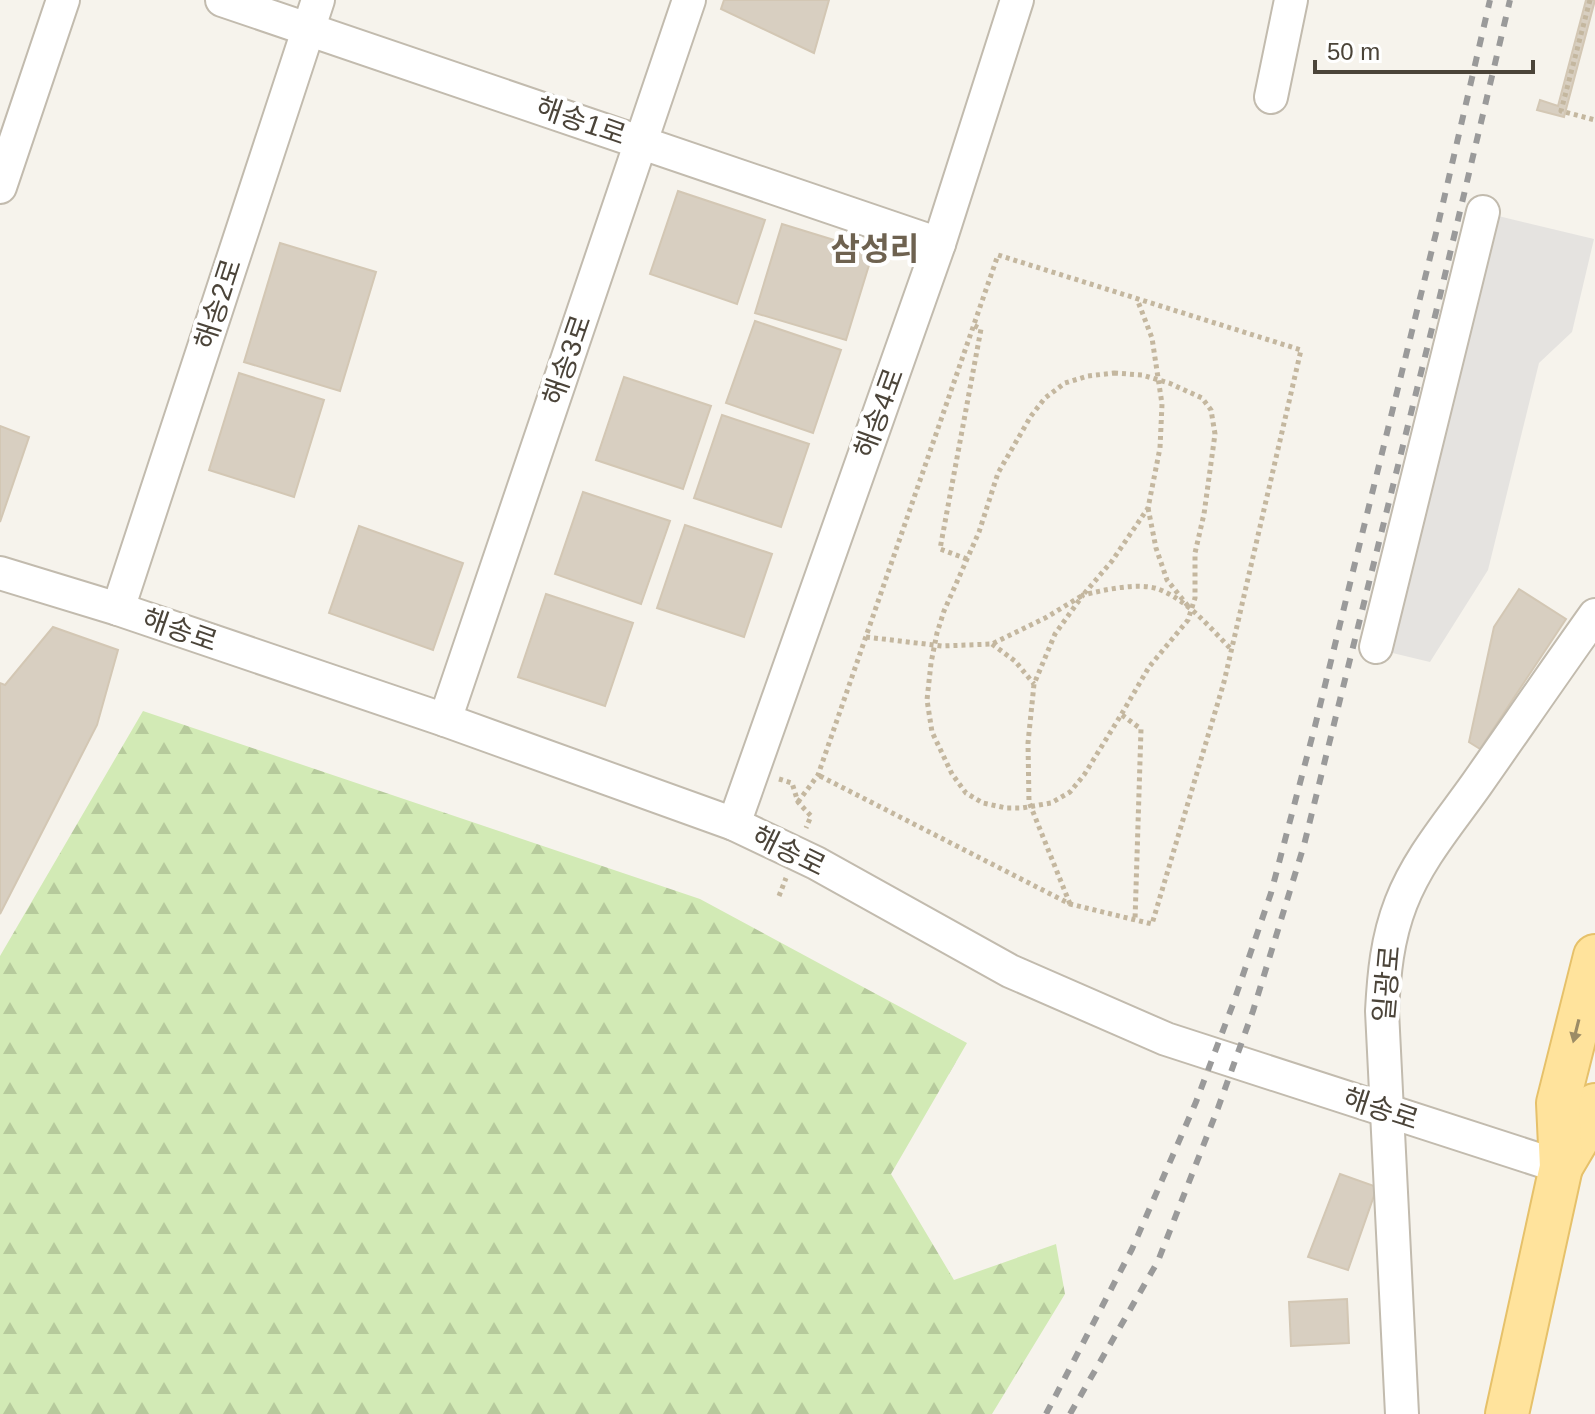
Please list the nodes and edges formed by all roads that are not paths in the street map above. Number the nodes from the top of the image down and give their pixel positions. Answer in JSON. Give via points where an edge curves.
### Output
{"nodes":[{"id":1,"x":63,"y":0,"type":"edge"},
{"id":2,"x":222,"y":0,"type":"edge"},
{"id":3,"x":689,"y":0,"type":"edge"},
{"id":4,"x":1017,"y":0,"type":"edge"},
{"id":5,"x":1291,"y":0,"type":"edge"},
{"id":6,"x":314,"y":14,"type":"edge"},
{"id":7,"x":1271,"y":97,"type":"dead end"},
{"id":8,"x":642,"y":141,"type":"junction"},
{"id":9,"x":0,"y":187,"type":"edge"},
{"id":10,"x":1483,"y":212,"type":"dead end"},
{"id":11,"x":939,"y":244,"type":"junction"},
{"id":12,"x":0,"y":573,"type":"edge"},
{"id":13,"x":118,"y":609,"type":"junction"},
{"id":14,"x":1595,"y":615,"type":"edge"},
{"id":15,"x":1376,"y":647,"type":"dead end"},
{"id":16,"x":445,"y":720,"type":"junction"},
{"id":17,"x":734,"y":824,"type":"junction"},
{"id":18,"x":1595,"y":956,"type":"edge"},
{"id":19,"x":1595,"y":1105,"type":"edge"},
{"id":20,"x":1386,"y":1111,"type":"junction"},
{"id":21,"x":1561,"y":1167,"type":"junction"},
{"id":22,"x":1402,"y":1414,"type":"edge"},
{"id":23,"x":1507,"y":1414,"type":"edge"}],
"edges":[{"from":1,"to":9,"type":"street"},
{"from":2,"to":6,"type":"street","name":"해송1로"},
{"from":3,"to":8,"type":"street","name":"해송3로"},
{"from":4,"to":11,"type":"street","name":"해송4로"},
{"from":5,"to":7,"type":"street"},
{"from":6,"to":8,"type":"street","name":"해송1로"},
{"from":6,"to":13,"type":"street","name":"해송2로"},
{"from":8,"to":11,"type":"street","name":"해송1로"},
{"from":8,"to":16,"type":"street","name":"해송3로"},
{"from":10,"to":15,"type":"street"},
{"from":11,"to":17,"type":"street","name":"해송4로"},
{"from":12,"to":13,"type":"street","name":"해송로"},
{"from":13,"to":16,"type":"street","name":"해송로"},
{"from":14,"to":20,"type":"street","name":"일광로","via":[[1441,833],[1401,903],[1384,968]]},
{"from":16,"to":17,"type":"street","name":"해송로"},
{"from":17,"to":20,"type":"street","name":"해송로","via":[[816,863],[1010,971],[1166,1039]]},
{"from":18,"to":21,"type":"main road","one_way":true,"via":[[1558,1103]]},
{"from":19,"to":21,"type":"main road"},
{"from":20,"to":21,"type":"street","name":"해송로"},
{"from":20,"to":22,"type":"street","name":"일광로"},
{"from":21,"to":23,"type":"main road"}]}
